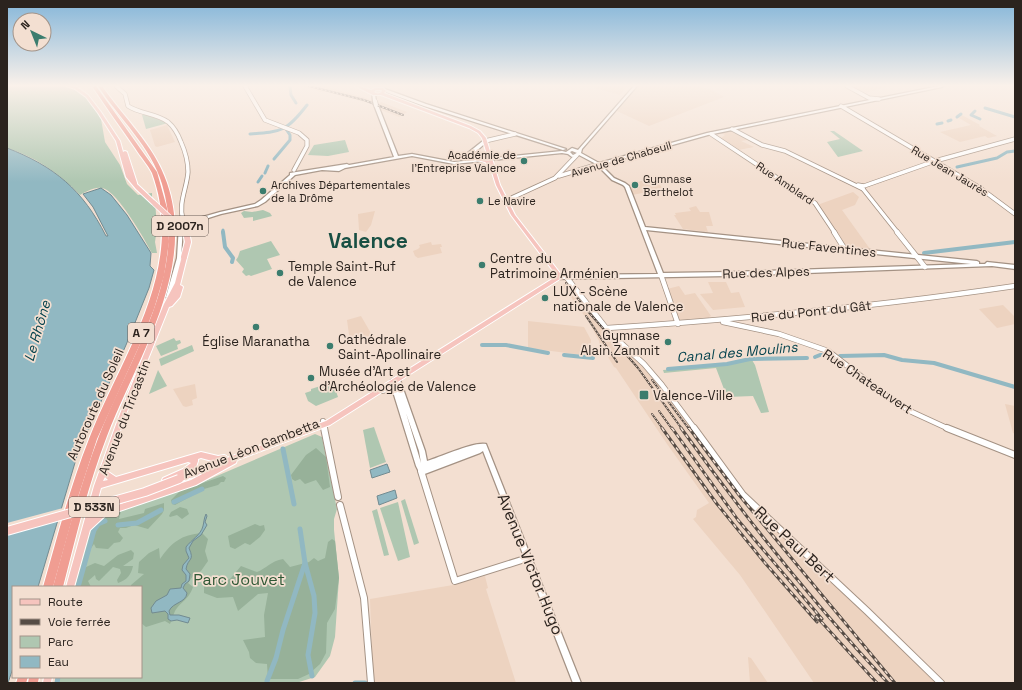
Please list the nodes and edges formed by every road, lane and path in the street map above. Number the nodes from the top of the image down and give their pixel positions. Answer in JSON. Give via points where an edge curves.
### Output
{"nodes":[{"id":1,"x":103,"y":118,"type":"edge"},
{"id":2,"x":106,"y":118,"type":"edge"},
{"id":3,"x":116,"y":118,"type":"edge"},
{"id":4,"x":124,"y":118,"type":"edge"},
{"id":5,"x":161,"y":118,"type":"edge"},
{"id":6,"x":264,"y":118,"type":"edge"},
{"id":7,"x":381,"y":118,"type":"edge"},
{"id":8,"x":448,"y":118,"type":"edge"},
{"id":9,"x":467,"y":118,"type":"edge"},
{"id":10,"x":605,"y":118,"type":"edge"},
{"id":11,"x":607,"y":118,"type":"edge"},
{"id":12,"x":785,"y":118,"type":"edge"},
{"id":13,"x":862,"y":118,"type":"edge"},
{"id":14,"x":730,"y":130,"type":"junction"},
{"id":15,"x":515,"y":134,"type":"junction"},
{"id":16,"x":711,"y":134,"type":"junction"},
{"id":17,"x":1015,"y":139,"type":"edge"},
{"id":18,"x":485,"y":141,"type":"junction"},
{"id":19,"x":480,"y":147,"type":"junction"},
{"id":20,"x":487,"y":150,"type":"junction"},
{"id":21,"x":561,"y":150,"type":"junction"},
{"id":22,"x":470,"y":153,"type":"junction"},
{"id":23,"x":578,"y":153,"type":"junction"},
{"id":24,"x":396,"y":156,"type":"junction"},
{"id":25,"x":490,"y":158,"type":"junction"},
{"id":26,"x":479,"y":160,"type":"junction"},
{"id":27,"x":470,"y":161,"type":"junction"},
{"id":28,"x":935,"y":161,"type":"junction"},
{"id":29,"x":599,"y":164,"type":"junction"},
{"id":30,"x":492,"y":166,"type":"junction"},
{"id":31,"x":294,"y":172,"type":"junction"},
{"id":32,"x":558,"y":176,"type":"junction"},
{"id":33,"x":136,"y":186,"type":"junction"},
{"id":34,"x":863,"y":187,"type":"junction"},
{"id":35,"x":505,"y":201,"type":"junction"},
{"id":36,"x":1015,"y":214,"type":"edge"},
{"id":37,"x":186,"y":221,"type":"junction"},
{"id":38,"x":643,"y":228,"type":"junction"},
{"id":39,"x":844,"y":248,"type":"junction"},
{"id":40,"x":917,"y":256,"type":"junction"},
{"id":41,"x":184,"y":257,"type":"junction"},
{"id":42,"x":971,"y":264,"type":"junction"},
{"id":43,"x":925,"y":267,"type":"junction"},
{"id":44,"x":1015,"y":267,"type":"edge"},
{"id":45,"x":661,"y":275,"type":"junction"},
{"id":46,"x":560,"y":277,"type":"junction"},
{"id":47,"x":567,"y":278,"type":"junction"},
{"id":48,"x":1015,"y":286,"type":"edge"},
{"id":49,"x":167,"y":304,"type":"junction"},
{"id":50,"x":164,"y":312,"type":"junction"},
{"id":51,"x":718,"y":320,"type":"junction"},
{"id":52,"x":678,"y":324,"type":"junction"},
{"id":53,"x":607,"y":328,"type":"junction"},
{"id":54,"x":395,"y":381,"type":"junction"},
{"id":55,"x":378,"y":391,"type":"junction"},
{"id":56,"x":395,"y":393,"type":"junction"},
{"id":57,"x":324,"y":426,"type":"junction"},
{"id":58,"x":260,"y":449,"type":"junction"},
{"id":59,"x":1015,"y":455,"type":"edge"},
{"id":60,"x":224,"y":458,"type":"junction"},
{"id":61,"x":189,"y":459,"type":"junction"},
{"id":62,"x":424,"y":468,"type":"junction"},
{"id":63,"x":103,"y":472,"type":"junction"},
{"id":64,"x":179,"y":479,"type":"junction"},
{"id":65,"x":116,"y":481,"type":"junction"},
{"id":66,"x":160,"y":483,"type":"junction"},
{"id":67,"x":193,"y":483,"type":"junction"},
{"id":68,"x":98,"y":486,"type":"junction"},
{"id":69,"x":338,"y":497,"type":"dead end"},
{"id":70,"x":340,"y":505,"type":"dead end"},
{"id":71,"x":106,"y":512,"type":"junction"},
{"id":72,"x":89,"y":518,"type":"junction"},
{"id":73,"x":7,"y":526,"type":"edge"},
{"id":74,"x":86,"y":528,"type":"junction"},
{"id":75,"x":7,"y":531,"type":"edge"},
{"id":76,"x":528,"y":558,"type":"junction"},
{"id":77,"x":48,"y":586,"type":"edge"},
{"id":78,"x":58,"y":586,"type":"edge"},
{"id":79,"x":70,"y":586,"type":"edge"},
{"id":80,"x":371,"y":683,"type":"edge"},
{"id":81,"x":577,"y":683,"type":"edge"},
{"id":82,"x":941,"y":683,"type":"edge"}],
"edges":[{"from":1,"to":33,"type":"main road","via":[[118,141],[128,177]]},
{"from":2,"to":33,"type":"main road","via":[[121,140]]},
{"from":3,"to":77,"type":"highway","name":"Autoroute du Soleil","number":"A 7","via":[[154,172],[159,185],[164,209],[161,273],[148,318],[81,471]]},
{"from":4,"to":78,"type":"highway","name":"Autoroute du Soleil","number":"A 7","via":[[152,157],[165,183],[171,208],[172,228],[168,271],[155,318],[103,435],[91,469]]},
{"from":5,"to":37,"type":"street","via":[[173,126],[185,155],[188,178],[183,192],[182,214]]},
{"from":6,"to":31,"type":"street","via":[[295,131],[308,142]]},
{"from":7,"to":24,"type":"main road","bridge":true},
{"from":8,"to":18,"type":"main road","via":[[475,129]]},
{"from":9,"to":15,"type":"main road"},
{"from":10,"to":23,"type":"main road"},
{"from":11,"to":23,"type":"main road"},
{"from":12,"to":14,"type":"main road","name":"Avenue de Chabeuil"},
{"from":13,"to":28,"type":"street","name":"Rue Jean Jaurès"},
{"from":14,"to":16,"type":"main road","name":"Avenue de Chabeuil"},
{"from":14,"to":34,"type":"street","via":[[762,145],[788,152],[858,185],[859,188]]},
{"from":15,"to":18,"type":"street"},
{"from":15,"to":21,"type":"main road"},
{"from":16,"to":29,"type":"main road","name":"Avenue de Chabeuil"},
{"from":16,"to":39,"type":"street","name":"Rue Amblard","via":[[816,203]]},
{"from":17,"to":28,"type":"street"},
{"from":18,"to":19,"type":"main road"},
{"from":18,"to":20,"type":"main road"},
{"from":19,"to":20,"type":"main road"},
{"from":19,"to":22,"type":"main road"},
{"from":20,"to":25,"type":"main road"},
{"from":21,"to":23,"type":"main road"},
{"from":21,"to":25,"type":"main road"},
{"from":22,"to":24,"type":"main road","via":[[455,160],[418,152]]},
{"from":22,"to":27,"type":"main road"},
{"from":23,"to":29,"type":"main road"},
{"from":23,"to":32,"type":"street"},
{"from":24,"to":27,"type":"main road","via":[[412,155],[451,162]]},
{"from":24,"to":31,"type":"main road","via":[[344,166],[340,170]]},
{"from":25,"to":26,"type":"main road"},
{"from":25,"to":30,"type":"main road"},
{"from":26,"to":27,"type":"main road"},
{"from":26,"to":30,"type":"main road","via":[[486,161]]},
{"from":28,"to":34,"type":"street"},
{"from":28,"to":36,"type":"street","name":"Rue Jean Jaurès","via":[[980,188]]},
{"from":29,"to":32,"type":"street","name":"Avenue de Chabeuil"},
{"from":29,"to":38,"type":"main road","via":[[612,179],[627,187]]},
{"from":30,"to":35,"type":"main road"},
{"from":31,"to":37,"type":"main road","via":[[260,203]]},
{"from":32,"to":35,"type":"street"},
{"from":33,"to":41,"type":"main road","number":"D 2007n","bridge":true,"via":[[186,232],[188,242]]},
{"from":34,"to":40,"type":"street"},
{"from":35,"to":46,"type":"main road","via":[[516,220]]},
{"from":37,"to":49,"type":"main road","name":"Avenue du Tricastin"},
{"from":38,"to":39,"type":"main road","name":"Rue Faventines"},
{"from":38,"to":45,"type":"main road"},
{"from":39,"to":40,"type":"main road","name":"Rue Faventines"},
{"from":40,"to":42,"type":"main road","name":"Rue Faventines"},
{"from":40,"to":43,"type":"street"},
{"from":41,"to":49,"type":"main road","number":"D 2007n","via":[[178,283]]},
{"from":41,"to":50,"type":"main road","number":"D 2007n","via":[[177,297]]},
{"from":42,"to":43,"type":"main road","name":"Rue des Alpes"},
{"from":42,"to":44,"type":"main road","name":"Rue des Alpes"},
{"from":43,"to":45,"type":"main road","name":"Rue des Alpes"},
{"from":45,"to":47,"type":"main road","name":"Rue des Alpes"},
{"from":45,"to":52,"type":"street"},
{"from":46,"to":47,"type":"main road","name":"Rue des Alpes"},
{"from":46,"to":54,"type":"main road","name":"Avenue Léon Gambetta"},
{"from":47,"to":53,"type":"street","name":"Rue Paul Bert"},
{"from":48,"to":51,"type":"street","name":"Rue du Pont du Gât","via":[[927,299]]},
{"from":49,"to":50,"type":"main road","name":"Avenue du Tricastin"},
{"from":50,"to":63,"type":"main road","name":"Avenue du Tricastin","via":[[120,418]]},
{"from":51,"to":52,"type":"street","name":"Rue du Pont du Gât"},
{"from":51,"to":59,"type":"street","name":"Rue Chateauvert","via":[[802,341],[831,353],[888,397],[912,412]]},
{"from":52,"to":53,"type":"street","name":"Rue du Pont du Gât"},
{"from":53,"to":82,"type":"street","name":"Rue Paul Bert","via":[[666,391],[743,495]]},
{"from":54,"to":55,"type":"main road","name":"Avenue Léon Gambetta"},
{"from":54,"to":56,"type":"main road"},
{"from":54,"to":62,"type":"main road","via":[[422,452]]},
{"from":55,"to":56,"type":"street","via":[[388,390]]},
{"from":55,"to":57,"type":"main road","name":"Avenue Léon Gambetta"},
{"from":56,"to":62,"type":"main road"},
{"from":57,"to":58,"type":"main road","name":"Avenue Léon Gambetta"},
{"from":57,"to":60,"type":"main road","name":"Avenue Léon Gambetta"},
{"from":57,"to":69,"type":"street"},
{"from":58,"to":64,"type":"main road","name":"Avenue Léon Gambetta"},
{"from":58,"to":67,"type":"main road"},
{"from":60,"to":61,"type":"main road","via":[[205,455]]},
{"from":60,"to":66,"type":"main road","name":"Avenue Léon Gambetta"},
{"from":61,"to":65,"type":"main road"},
{"from":61,"to":66,"type":"main road","via":[[195,461],[194,466]]},
{"from":62,"to":76,"type":"main road","name":"Avenue Victor Hugo","via":[[478,452],[484,446]]},
{"from":62,"to":76,"type":"street","via":[[455,581]]},
{"from":63,"to":65,"type":"main road"},
{"from":63,"to":68,"type":"main road","name":"Avenue du Tricastin"},
{"from":64,"to":67,"type":"main road","via":[[200,474],[198,480]]},
{"from":64,"to":75,"type":"main road","number":"D 533N","bridge":true,"via":[[146,492]]},
{"from":65,"to":68,"type":"main road"},
{"from":66,"to":73,"type":"main road","number":"D 533N"},
{"from":67,"to":71,"type":"main road"},
{"from":68,"to":72,"type":"main road","name":"Avenue du Tricastin"},
{"from":70,"to":80,"type":"street","via":[[364,598]]},
{"from":71,"to":72,"type":"main road"},
{"from":71,"to":74,"type":"main road"},
{"from":72,"to":74,"type":"main road","name":"Avenue du Tricastin"},
{"from":74,"to":79,"type":"main road","name":"Avenue du Tricastin"},
{"from":76,"to":81,"type":"main road","name":"Avenue Victor Hugo"}]}
